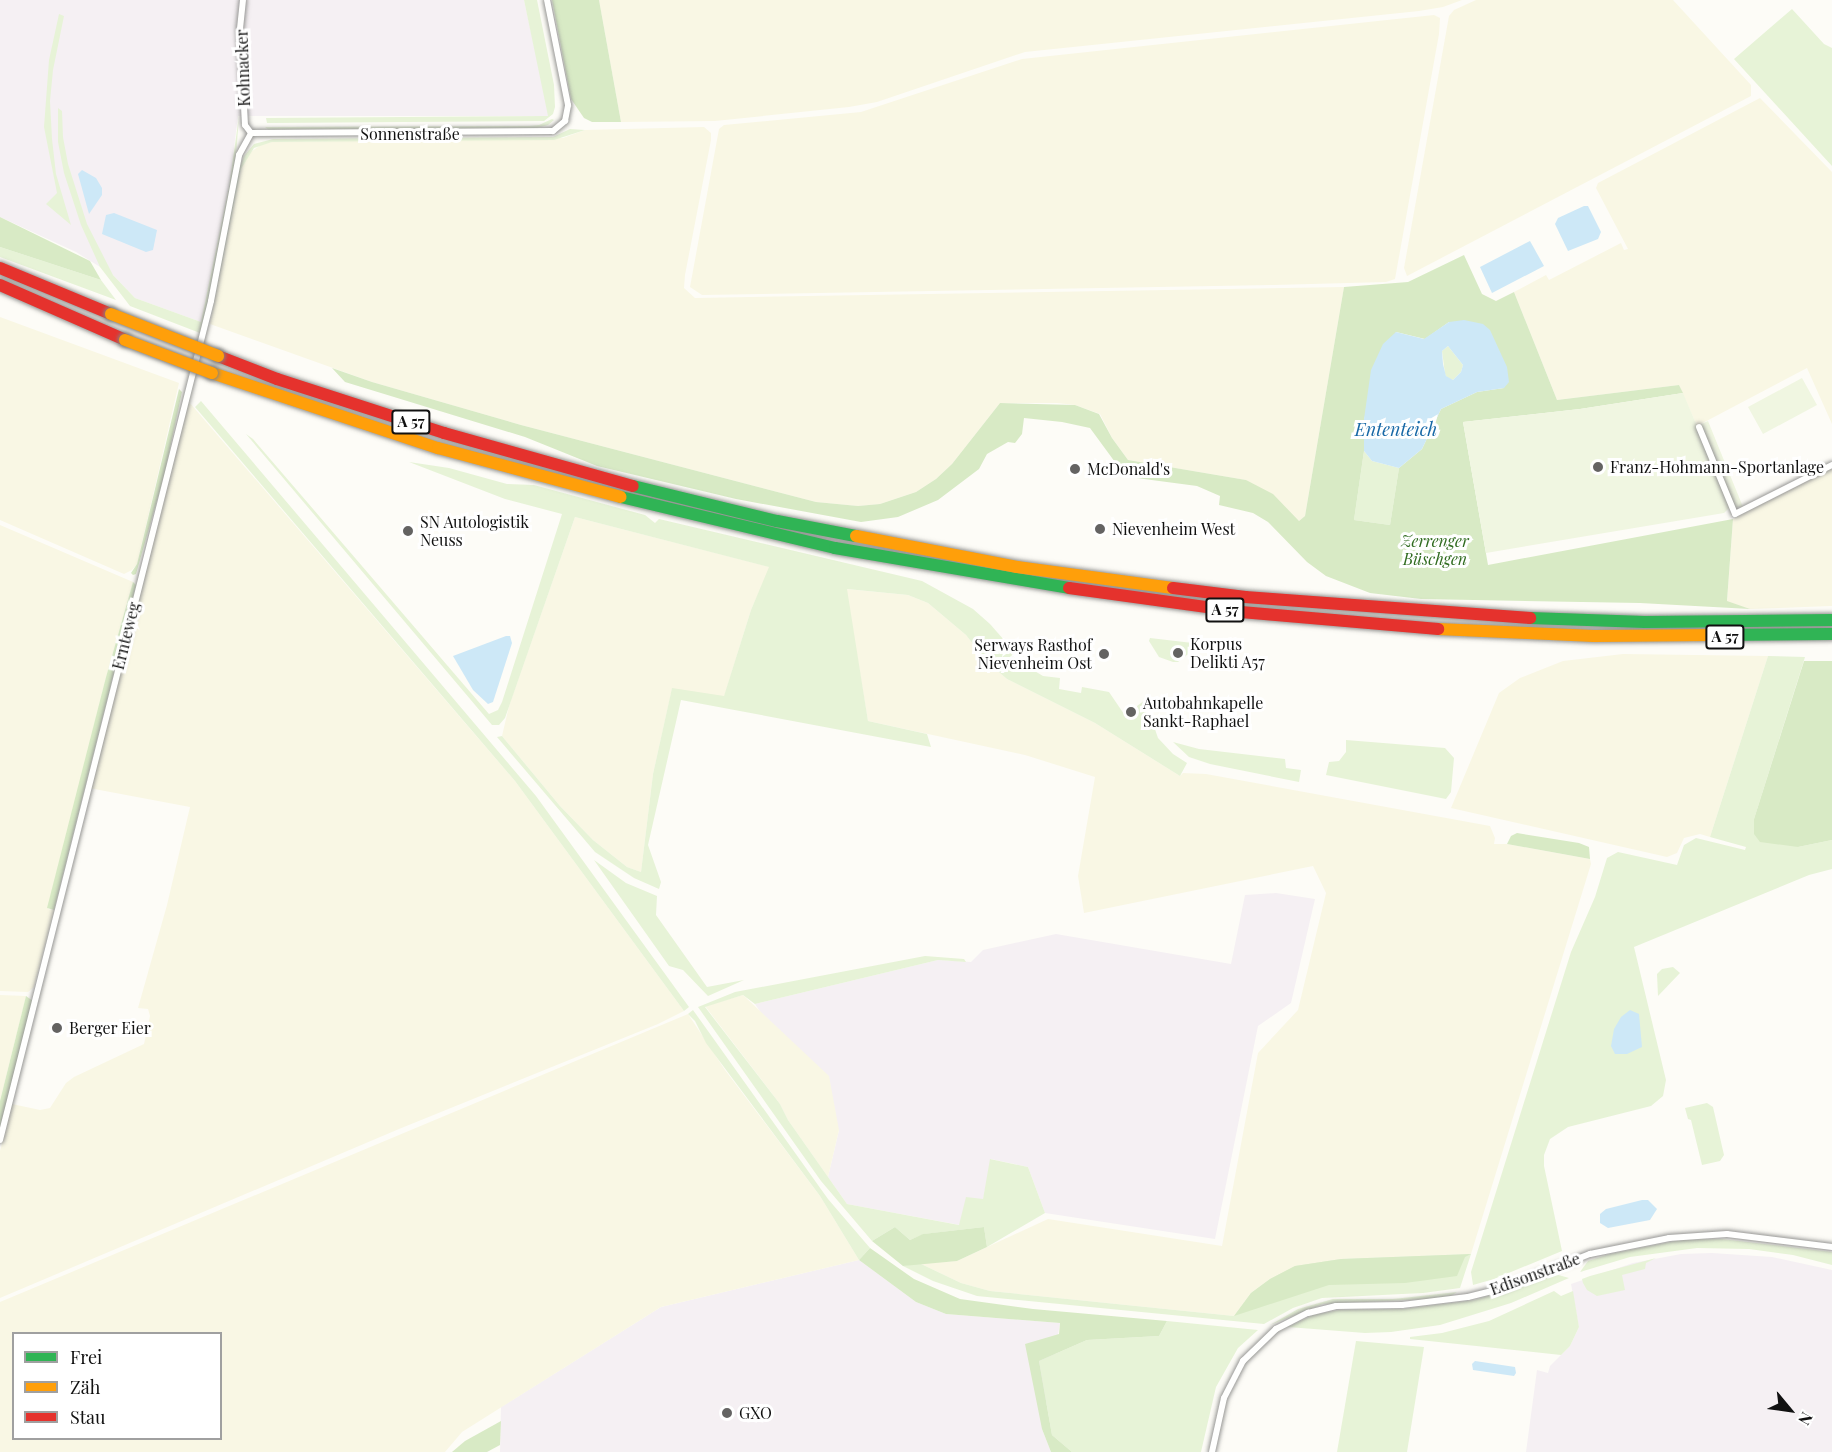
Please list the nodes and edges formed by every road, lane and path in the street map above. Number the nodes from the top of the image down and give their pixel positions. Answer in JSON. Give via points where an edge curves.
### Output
{"nodes":[{"id":1,"x":243,"y":0,"type":"edge"},
{"id":2,"x":547,"y":0,"type":"edge"},
{"id":3,"x":251,"y":133,"type":"junction"},
{"id":4,"x":0,"y":268,"type":"edge"},
{"id":5,"x":0,"y":285,"type":"edge"},
{"id":6,"x":1699,"y":427,"type":"dead end"},
{"id":7,"x":1832,"y":465,"type":"edge"},
{"id":8,"x":1832,"y":620,"type":"edge"},
{"id":9,"x":1832,"y":634,"type":"edge"},
{"id":10,"x":0,"y":1140,"type":"edge"},
{"id":11,"x":1832,"y":1247,"type":"edge"},
{"id":12,"x":1212,"y":1452,"type":"edge"}],
"edges":[{"from":1,"to":3,"type":"street","name":"Kohnacker","via":[[240,30],[245,125]]},
{"from":2,"to":3,"type":"street","name":"Sonnenstraße","via":[[568,105],[565,121],[553,131]]},
{"from":3,"to":10,"type":"street","name":"Ernteweg","via":[[239,155],[211,301]]},
{"from":4,"to":8,"type":"highway","number":"A 57","bridge":true,"via":[[287,382],[435,430],[633,486],[777,520],[1017,567],[1245,597],[1485,616],[1645,622]]},
{"from":5,"to":9,"type":"highway","number":"A 57","bridge":true,"via":[[212,373],[438,448],[660,508],[836,548],[1014,581],[1241,612],[1437,629],[1602,636]]},
{"from":6,"to":7,"type":"street","via":[[1735,514]]},
{"from":11,"to":12,"type":"street","name":"Edisonstraße","via":[[1727,1234],[1669,1238],[1590,1254],[1502,1289],[1468,1297],[1402,1305],[1336,1306],[1308,1313],[1276,1329],[1243,1361],[1224,1398]]}]}
